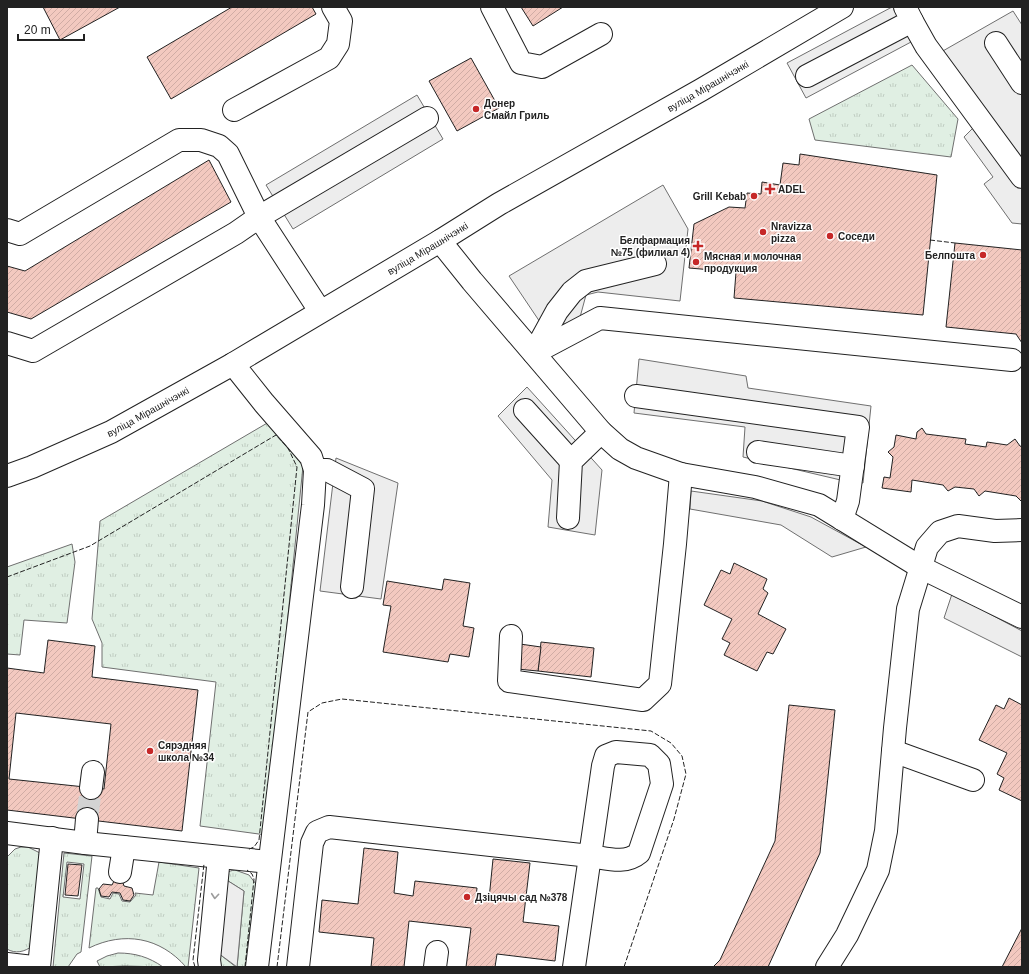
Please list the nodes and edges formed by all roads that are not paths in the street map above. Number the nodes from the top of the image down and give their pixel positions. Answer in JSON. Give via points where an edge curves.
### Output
{"nodes":[{"id":1,"x":333,"y":7,"type":"edge"},
{"id":2,"x":492,"y":7,"type":"edge"},
{"id":3,"x":842,"y":7,"type":"edge"},
{"id":4,"x":909,"y":14,"type":"edge"},
{"id":5,"x":601,"y":34,"type":"dead end"},
{"id":6,"x":996,"y":43,"type":"dead end"},
{"id":7,"x":807,"y":76,"type":"dead end"},
{"id":8,"x":1022,"y":83,"type":"edge"},
{"id":9,"x":234,"y":110,"type":"dead end"},
{"id":10,"x":427,"y":118,"type":"dead end"},
{"id":11,"x":1022,"y":177,"type":"edge"},
{"id":12,"x":260,"y":217,"type":"junction"},
{"id":13,"x":7,"y":230,"type":"edge"},
{"id":14,"x":440,"y":241,"type":"junction"},
{"id":15,"x":655,"y":264,"type":"dead end"},
{"id":16,"x":320,"y":311,"type":"junction"},
{"id":17,"x":7,"y":344,"type":"edge"},
{"id":18,"x":534,"y":353,"type":"junction"},
{"id":19,"x":1012,"y":360,"type":"dead end"},
{"id":20,"x":233,"y":364,"type":"junction"},
{"id":21,"x":636,"y":396,"type":"dead end"},
{"id":22,"x":524,"y":410,"type":"dead end"},
{"id":23,"x":601,"y":432,"type":"junction"},
{"id":24,"x":758,"y":452,"type":"dead end"},
{"id":25,"x":571,"y":462,"type":"junction"},
{"id":26,"x":853,"y":466,"type":"junction"},
{"id":27,"x":315,"y":470,"type":"junction"},
{"id":28,"x":680,"y":474,"type":"junction"},
{"id":29,"x":7,"y":476,"type":"edge"},
{"id":30,"x":568,"y":518,"type":"dead end"},
{"id":31,"x":842,"y":518,"type":"junction"},
{"id":32,"x":1022,"y":530,"type":"edge"},
{"id":33,"x":920,"y":567,"type":"junction"},
{"id":34,"x":352,"y":588,"type":"dead end"},
{"id":35,"x":1022,"y":617,"type":"edge"},
{"id":36,"x":511,"y":636,"type":"dead end"},
{"id":37,"x":893,"y":751,"type":"junction"},
{"id":38,"x":973,"y":780,"type":"dead end"},
{"id":39,"x":88,"y":819,"type":"tunnel mouth"},
{"id":40,"x":7,"y":832,"type":"edge"},
{"id":41,"x":52,"y":838,"type":"junction"},
{"id":42,"x":85,"y":843,"type":"junction"},
{"id":43,"x":124,"y":847,"type":"junction"},
{"id":44,"x":590,"y":856,"type":"junction"},
{"id":45,"x":219,"y":857,"type":"junction"},
{"id":46,"x":270,"y":862,"type":"junction"},
{"id":47,"x":120,"y":872,"type":"dead end"},
{"id":48,"x":7,"y":964,"type":"edge"},
{"id":49,"x":33,"y":967,"type":"edge"},
{"id":50,"x":39,"y":967,"type":"edge"},
{"id":51,"x":210,"y":967,"type":"edge"},
{"id":52,"x":257,"y":967,"type":"edge"},
{"id":53,"x":298,"y":967,"type":"edge"},
{"id":54,"x":574,"y":967,"type":"edge"},
{"id":55,"x":827,"y":967,"type":"edge"}],
"edges":[{"from":1,"to":9,"type":"main road","via":[[341,21],[338,44],[329,58]]},
{"from":2,"to":5,"type":"main road","via":[[521,62],[542,67]]},
{"from":3,"to":14,"type":"main road","name":"вуліца Мірашнічэнкі","via":[[499,204]]},
{"from":4,"to":7,"type":"main road"},
{"from":4,"to":11,"type":"main road","via":[[926,46]]},
{"from":6,"to":8,"type":"main road"},
{"from":10,"to":12,"type":"main road"},
{"from":12,"to":13,"type":"main road","via":[[228,154],[219,146],[200,140],[179,140],[20,234]]},
{"from":12,"to":16,"type":"main road"},
{"from":12,"to":17,"type":"main road","via":[[33,351]]},
{"from":14,"to":16,"type":"main road","name":"вуліца Мірашнічэнкі"},
{"from":14,"to":18,"type":"main road"},
{"from":15,"to":18,"type":"main road","via":[[586,281],[572,292],[557,311]]},
{"from":16,"to":20,"type":"main road","name":"вуліца Мірашнічэнкі"},
{"from":18,"to":19,"type":"main road","via":[[600,318]]},
{"from":18,"to":23,"type":"main road"},
{"from":20,"to":27,"type":"main road","via":[[311,457]]},
{"from":20,"to":29,"type":"main road","name":"вуліца Мірашнічэнкі","via":[[111,432]]},
{"from":21,"to":26,"type":"main road","via":[[858,427]]},
{"from":22,"to":25,"type":"main road"},
{"from":23,"to":25,"type":"main road"},
{"from":23,"to":28,"type":"main road","via":[[620,449],[636,458]]},
{"from":24,"to":26,"type":"main road"},
{"from":25,"to":30,"type":"main road"},
{"from":26,"to":31,"type":"main road","via":[[848,501]]},
{"from":27,"to":34,"type":"main road","via":[[327,470],[363,489]]},
{"from":27,"to":46,"type":"main road","via":[[313,505]]},
{"from":28,"to":31,"type":"main road","via":[[755,487],[819,505]]},
{"from":28,"to":36,"type":"main road","via":[[660,684],[643,700],[509,681]]},
{"from":31,"to":33,"type":"main road"},
{"from":32,"to":33,"type":"main road","via":[[995,532],[958,526],[940,532],[927,546]]},
{"from":33,"to":35,"type":"main road"},
{"from":33,"to":37,"type":"main road","via":[[908,609]]},
{"from":37,"to":38,"type":"main road"},
{"from":37,"to":55,"type":"main road","via":[[886,831],[878,870],[848,935]]},
{"from":39,"to":42,"type":"main road"},
{"from":40,"to":41,"type":"main road"},
{"from":41,"to":42,"type":"main road"},
{"from":41,"to":50,"type":"main road"},
{"from":42,"to":43,"type":"main road"},
{"from":43,"to":45,"type":"main road"},
{"from":43,"to":47,"type":"main road"},
{"from":44,"to":44,"type":"main road","via":[[623,860],[633,858],[638,853],[662,784],[659,764],[650,755],[616,752],[606,756]]},
{"from":44,"to":53,"type":"main road","via":[[329,827],[317,832],[312,843]]},
{"from":44,"to":54,"type":"main road"},
{"from":45,"to":46,"type":"main road"},
{"from":45,"to":51,"type":"main road","one_way":true},
{"from":46,"to":52,"type":"main road"},
{"from":48,"to":49,"type":"main road"}]}
